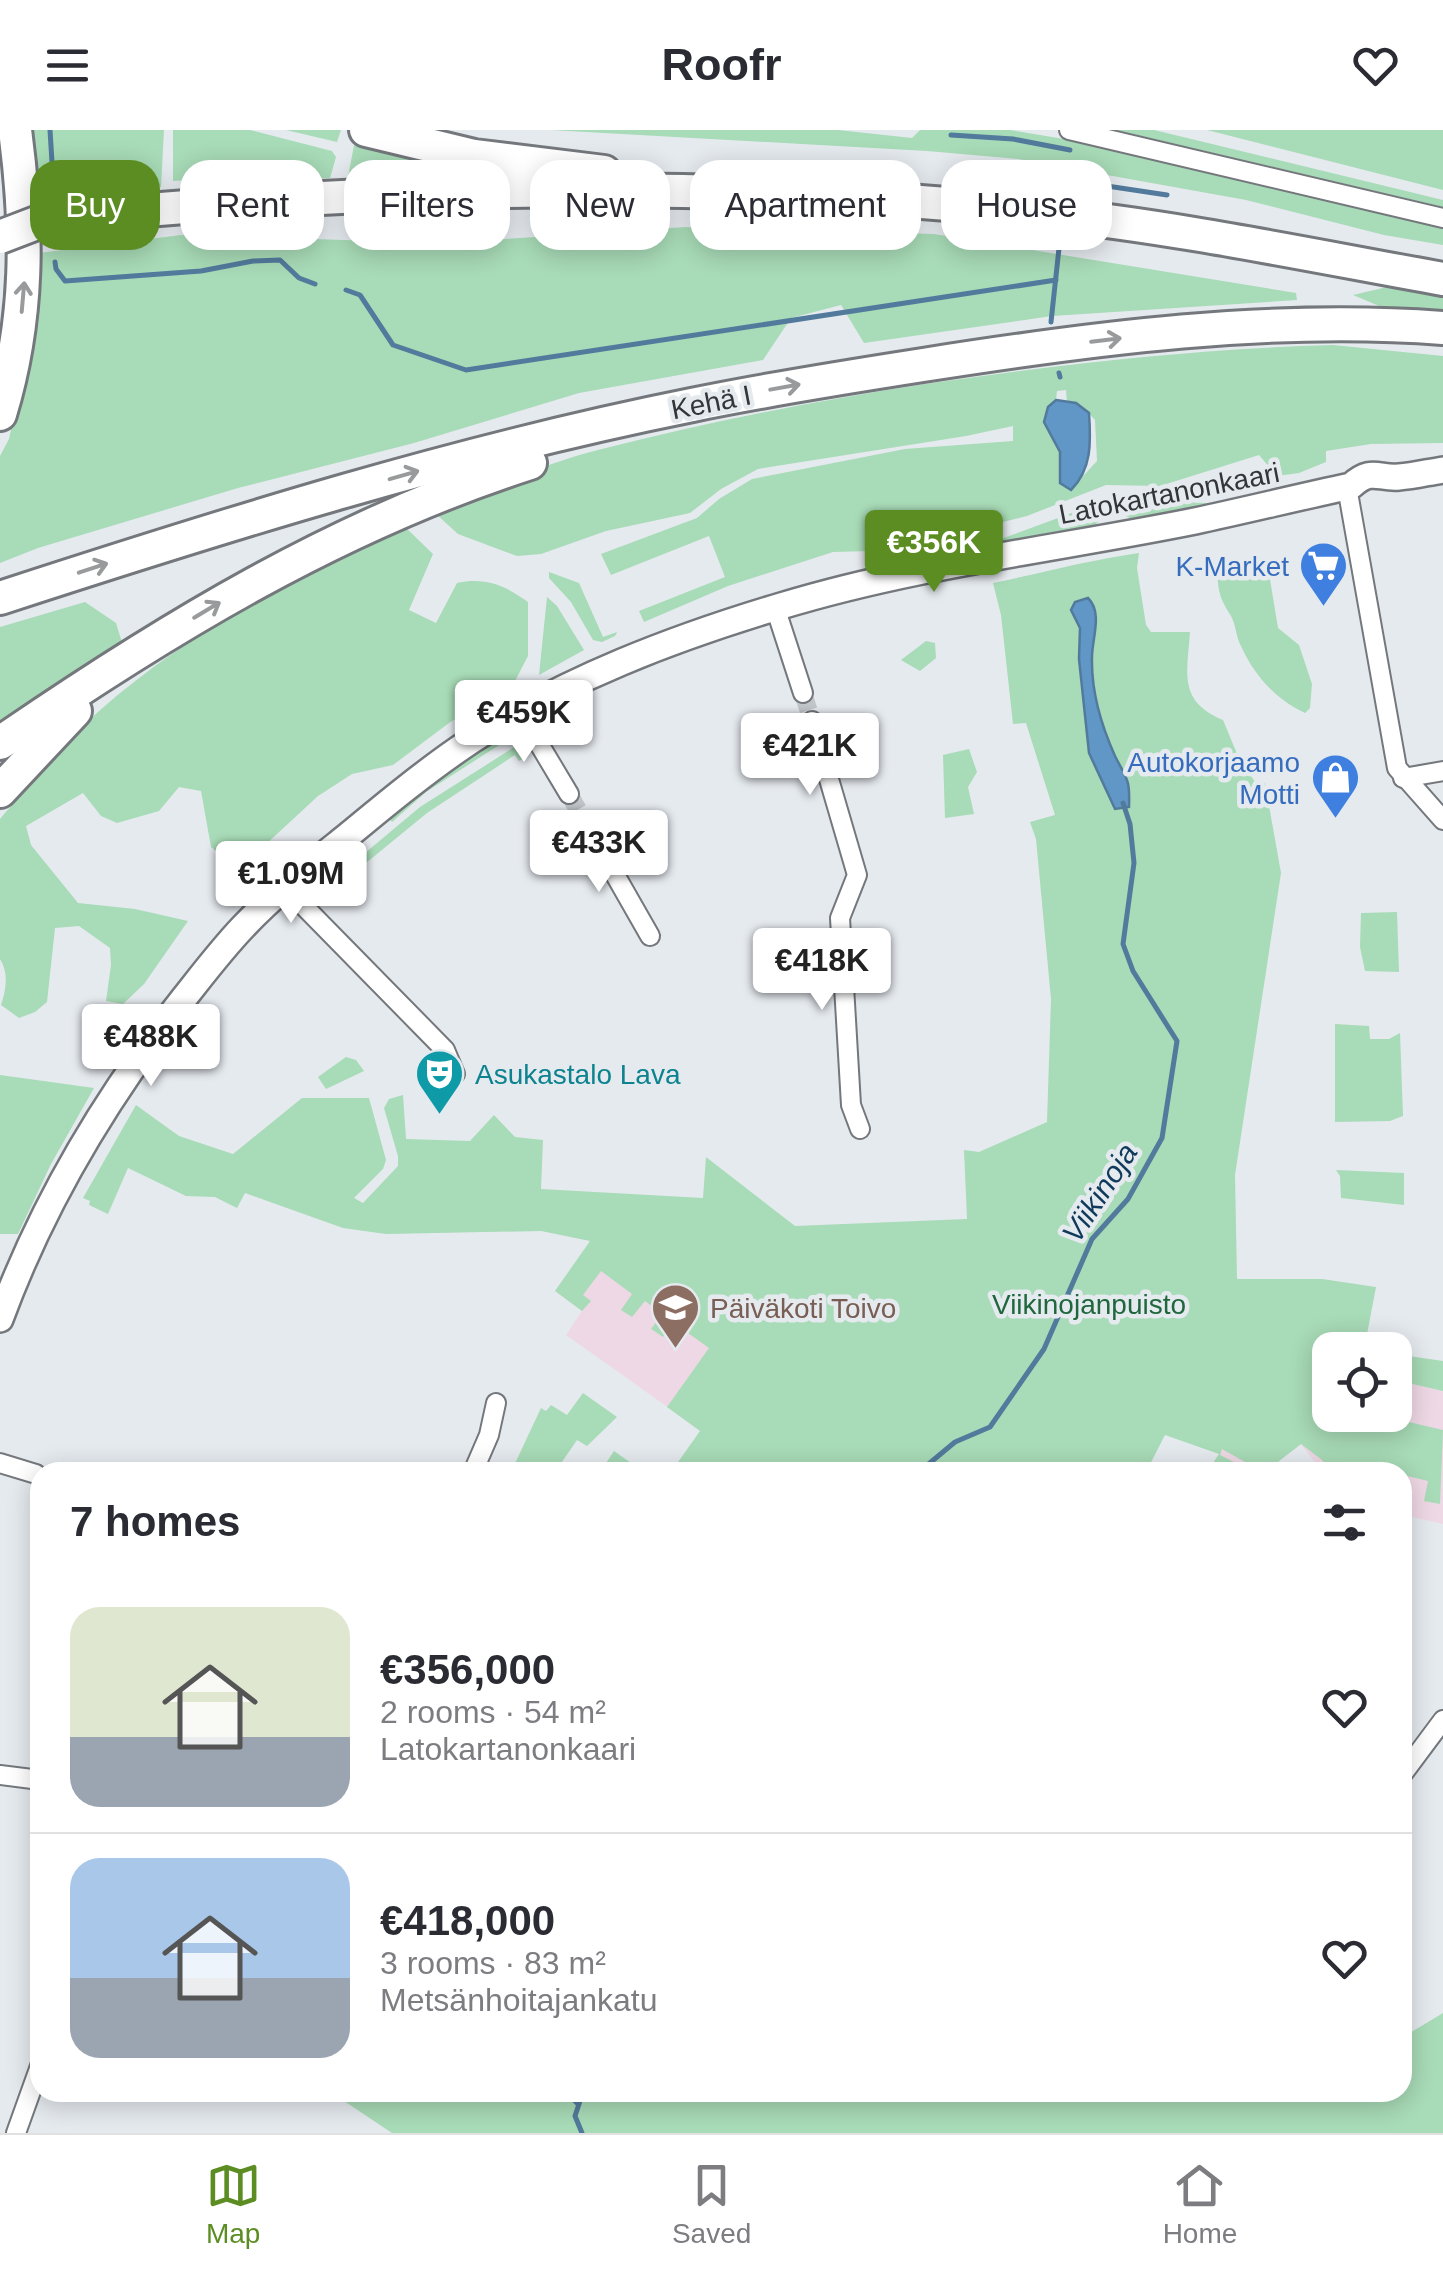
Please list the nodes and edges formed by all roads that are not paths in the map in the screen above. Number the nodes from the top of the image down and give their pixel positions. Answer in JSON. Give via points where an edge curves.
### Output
{"nodes":[{"id":1,"x":15,"y":130,"type":"edge"},
{"id":2,"x":366,"y":130,"type":"edge"},
{"id":3,"x":1069,"y":130,"type":"edge"},
{"id":4,"x":690,"y":178,"type":"edge"},
{"id":5,"x":690,"y":191,"type":"edge"},
{"id":6,"x":921,"y":202,"type":"edge"},
{"id":7,"x":160,"y":209,"type":"edge"},
{"id":8,"x":1443,"y":218,"type":"edge"},
{"id":9,"x":30,"y":220,"type":"edge"},
{"id":10,"x":0,"y":224,"type":"edge"},
{"id":11,"x":30,"y":225,"type":"edge"},
{"id":12,"x":0,"y":237,"type":"edge"},
{"id":13,"x":1443,"y":279,"type":"edge"},
{"id":14,"x":1443,"y":328,"type":"edge"},
{"id":15,"x":689,"y":405,"type":"junction"},
{"id":16,"x":0,"y":414,"type":"edge"},
{"id":17,"x":1443,"y":470,"type":"edge"},
{"id":18,"x":1349,"y":486,"type":"junction"},
{"id":19,"x":0,"y":598,"type":"edge"},
{"id":20,"x":775,"y":607,"type":"junction"},
{"id":21,"x":162,"y":637,"type":"junction"},
{"id":22,"x":804,"y":694,"type":"tunnel mouth"},
{"id":23,"x":520,"y":712,"type":"junction"},
{"id":24,"x":812,"y":722,"type":"tunnel mouth"},
{"id":25,"x":0,"y":744,"type":"edge"},
{"id":26,"x":1443,"y":771,"type":"edge"},
{"id":27,"x":1403,"y":778,"type":"junction"},
{"id":28,"x":0,"y":790,"type":"edge"},
{"id":29,"x":569,"y":794,"type":"tunnel mouth"},
{"id":30,"x":1443,"y":820,"type":"edge"},
{"id":31,"x":585,"y":822,"type":"tunnel mouth"},
{"id":32,"x":286,"y":887,"type":"junction"},
{"id":33,"x":650,"y":936,"type":"dead end"},
{"id":34,"x":455,"y":1074,"type":"dead end"},
{"id":35,"x":860,"y":1128,"type":"dead end"},
{"id":36,"x":0,"y":1319,"type":"edge"},
{"id":37,"x":496,"y":1403,"type":"dead end"},
{"id":38,"x":0,"y":1462,"type":"edge"},
{"id":39,"x":477,"y":1462,"type":"edge"},
{"id":40,"x":30,"y":1472,"type":"edge"},
{"id":41,"x":1443,"y":1720,"type":"edge"},
{"id":42,"x":1412,"y":1761,"type":"edge"},
{"id":43,"x":0,"y":1775,"type":"edge"},
{"id":44,"x":30,"y":1779,"type":"edge"},
{"id":45,"x":30,"y":2094,"type":"edge"},
{"id":46,"x":16,"y":2133,"type":"edge"}],
"edges":[{"from":16,"to":1,"type":"highway","one_way":true,"via":[[24,292],[24,199]]},
{"from":2,"to":4,"type":"highway","via":[[508,162]]},
{"from":3,"to":8,"type":"street"},
{"from":5,"to":7,"type":"highway","via":[[451,190]]},
{"from":6,"to":13,"type":"highway","via":[[1140,225]]},
{"from":9,"to":10,"type":"highway","bridge":true},
{"from":11,"to":12,"type":"highway","bridge":true},
{"from":15,"to":14,"type":"highway","name":"Kehä I","one_way":true,"via":[[978,356],[1159,334],[1337,324]]},
{"from":19,"to":15,"type":"highway","name":"Kehä I","one_way":true,"via":[[246,518]]},
{"from":21,"to":15,"type":"highway","one_way":true,"via":[[276,570],[401,510],[619,436]]},
{"from":17,"to":18,"type":"street","name":"Latokartanonkaari","via":[[1362,476]]},
{"from":18,"to":20,"type":"street","name":"Latokartanonkaari","via":[[934,567]]},
{"from":18,"to":27,"type":"street"},
{"from":20,"to":22,"type":"street"},
{"from":20,"to":23,"type":"street","name":"Latokartanonkaari","via":[[608,668]]},
{"from":21,"to":25,"type":"highway"},
{"from":21,"to":28,"type":"highway","via":[[82,704]]},
{"from":23,"to":29,"type":"street"},
{"from":23,"to":32,"type":"street","name":"Latokartanonkaari","via":[[410,784]]},
{"from":24,"to":35,"type":"street","via":[[856,875],[840,918],[851,1105]]},
{"from":26,"to":27,"type":"street"},
{"from":27,"to":30,"type":"street"},
{"from":31,"to":33,"type":"street"},
{"from":32,"to":34,"type":"street","via":[[445,1050]]},
{"from":32,"to":36,"type":"street","name":"Latokartanonkaari","via":[[242,928],[118,1088],[50,1205]]},
{"from":37,"to":39,"type":"street"},
{"from":38,"to":40,"type":"street"},
{"from":41,"to":42,"type":"street"},
{"from":43,"to":44,"type":"street"},
{"from":45,"to":46,"type":"street"}]}
